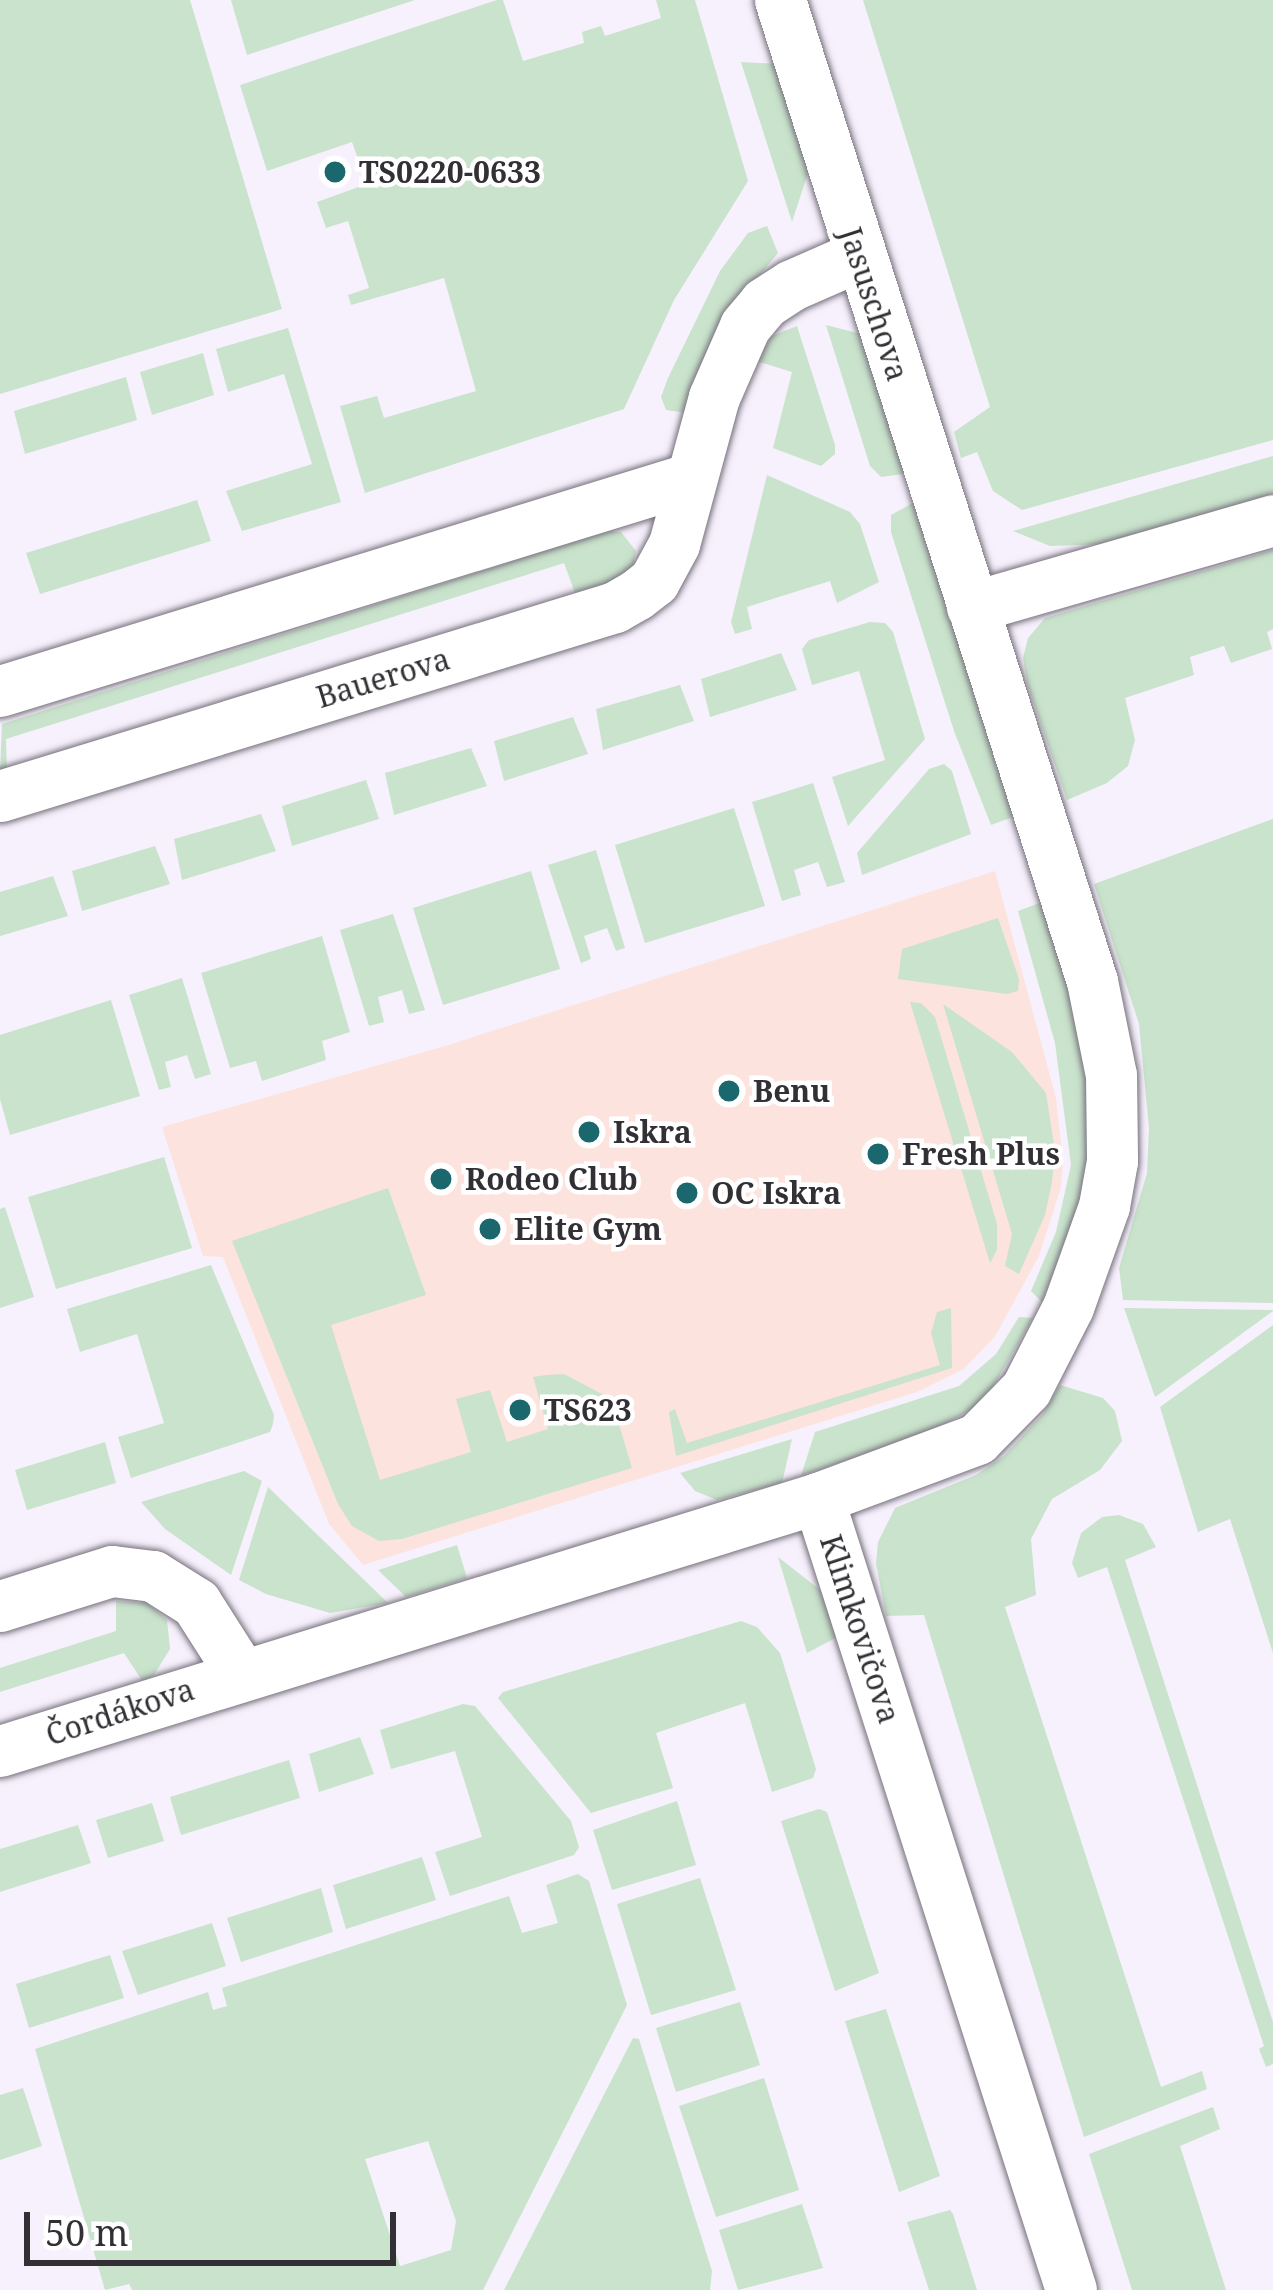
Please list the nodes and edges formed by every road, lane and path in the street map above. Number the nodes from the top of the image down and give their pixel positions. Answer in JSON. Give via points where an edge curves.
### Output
{"nodes":[{"id":1,"x":780,"y":0,"type":"edge"},
{"id":2,"x":858,"y":256,"type":"junction"},
{"id":3,"x":692,"y":478,"type":"junction"},
{"id":4,"x":1273,"y":520,"type":"edge"},
{"id":5,"x":972,"y":607,"type":"junction"},
{"id":6,"x":0,"y":691,"type":"edge"},
{"id":7,"x":0,"y":796,"type":"edge"},
{"id":8,"x":818,"y":1498,"type":"junction"},
{"id":9,"x":0,"y":1606,"type":"edge"},
{"id":10,"x":240,"y":1672,"type":"junction"},
{"id":11,"x":0,"y":1751,"type":"edge"},
{"id":12,"x":1071,"y":2290,"type":"edge"}],
"edges":[{"from":1,"to":2,"type":"street","name":"Jasuschova"},
{"from":2,"to":3,"type":"street","name":"Bauerova","via":[[792,285],[745,326],[728,356]]},
{"from":2,"to":5,"type":"street","name":"Jasuschova"},
{"from":3,"to":6,"type":"street"},
{"from":3,"to":7,"type":"street","name":"Bauerova","via":[[666,564],[615,607]]},
{"from":4,"to":5,"type":"street"},
{"from":5,"to":8,"type":"street","name":"Klimkovičova","via":[[1106,1036],[1113,1113],[1104,1207],[1068,1307],[1004,1417],[950,1453]]},
{"from":8,"to":10,"type":"street","name":"Čordákova"},
{"from":8,"to":12,"type":"street","name":"Klimkovičova"},
{"from":9,"to":10,"type":"street","via":[[112,1571],[153,1576],[196,1603]]},
{"from":10,"to":11,"type":"street","name":"Čordákova"}]}
